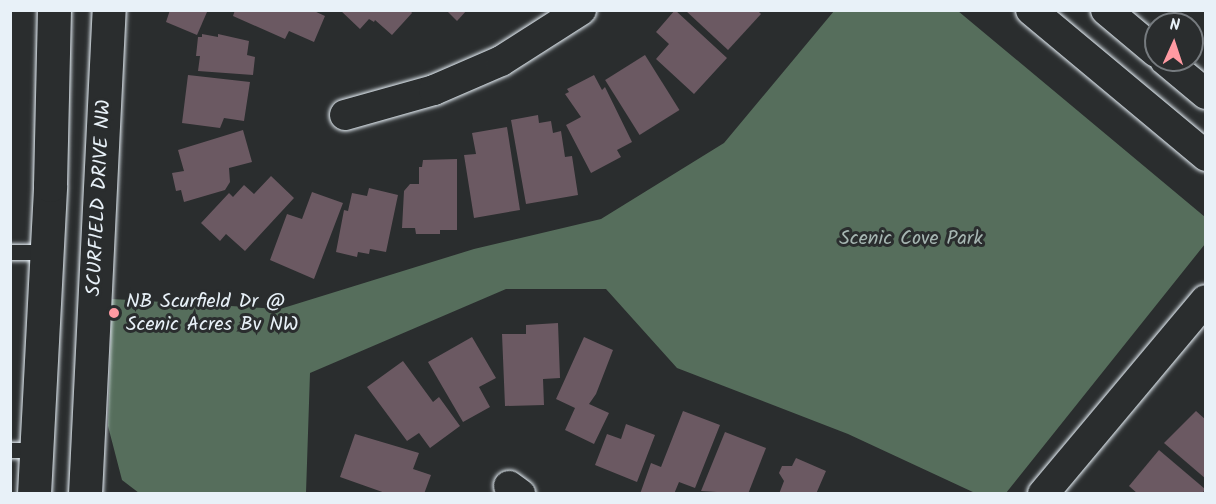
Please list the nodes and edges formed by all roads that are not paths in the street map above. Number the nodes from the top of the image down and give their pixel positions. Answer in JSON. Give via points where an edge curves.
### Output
{"nodes":[{"id":1,"x":54,"y":10,"type":"edge"},
{"id":2,"x":109,"y":10,"type":"edge"},
{"id":3,"x":581,"y":10,"type":"edge"},
{"id":4,"x":1031,"y":10,"type":"edge"},
{"id":5,"x":1106,"y":10,"type":"edge"},
{"id":6,"x":1144,"y":42,"type":"edge"},
{"id":7,"x":1179,"y":72,"type":"edge"},
{"id":8,"x":1206,"y":94,"type":"edge"},
{"id":9,"x":345,"y":115,"type":"dead end"},
{"id":10,"x":1206,"y":156,"type":"edge"},
{"id":11,"x":10,"y":252,"type":"edge"},
{"id":12,"x":46,"y":252,"type":"junction"},
{"id":13,"x":1206,"y":300,"type":"edge"},
{"id":14,"x":23,"y":450,"type":"edge"},
{"id":15,"x":87,"y":461,"type":"junction"},
{"id":16,"x":34,"y":494,"type":"edge"},
{"id":17,"x":85,"y":494,"type":"edge"},
{"id":18,"x":112,"y":494,"type":"edge"},
{"id":19,"x":1043,"y":494,"type":"edge"}],
"edges":[{"from":1,"to":12,"type":"street"},
{"from":2,"to":15,"type":"street","name":"SCURFIELD DRIVE NW"},
{"from":3,"to":9,"type":"street","via":[[501,61],[434,90]]},
{"from":4,"to":10,"type":"street"},
{"from":5,"to":6,"type":"street"},
{"from":7,"to":8,"type":"street"},
{"from":11,"to":12,"type":"lane"},
{"from":12,"to":14,"type":"street"},
{"from":13,"to":19,"type":"street"},
{"from":14,"to":16,"type":"street"},
{"from":15,"to":17,"type":"street","name":"SCURFIELD DRIVE NW"},
{"from":15,"to":18,"type":"street"}]}
